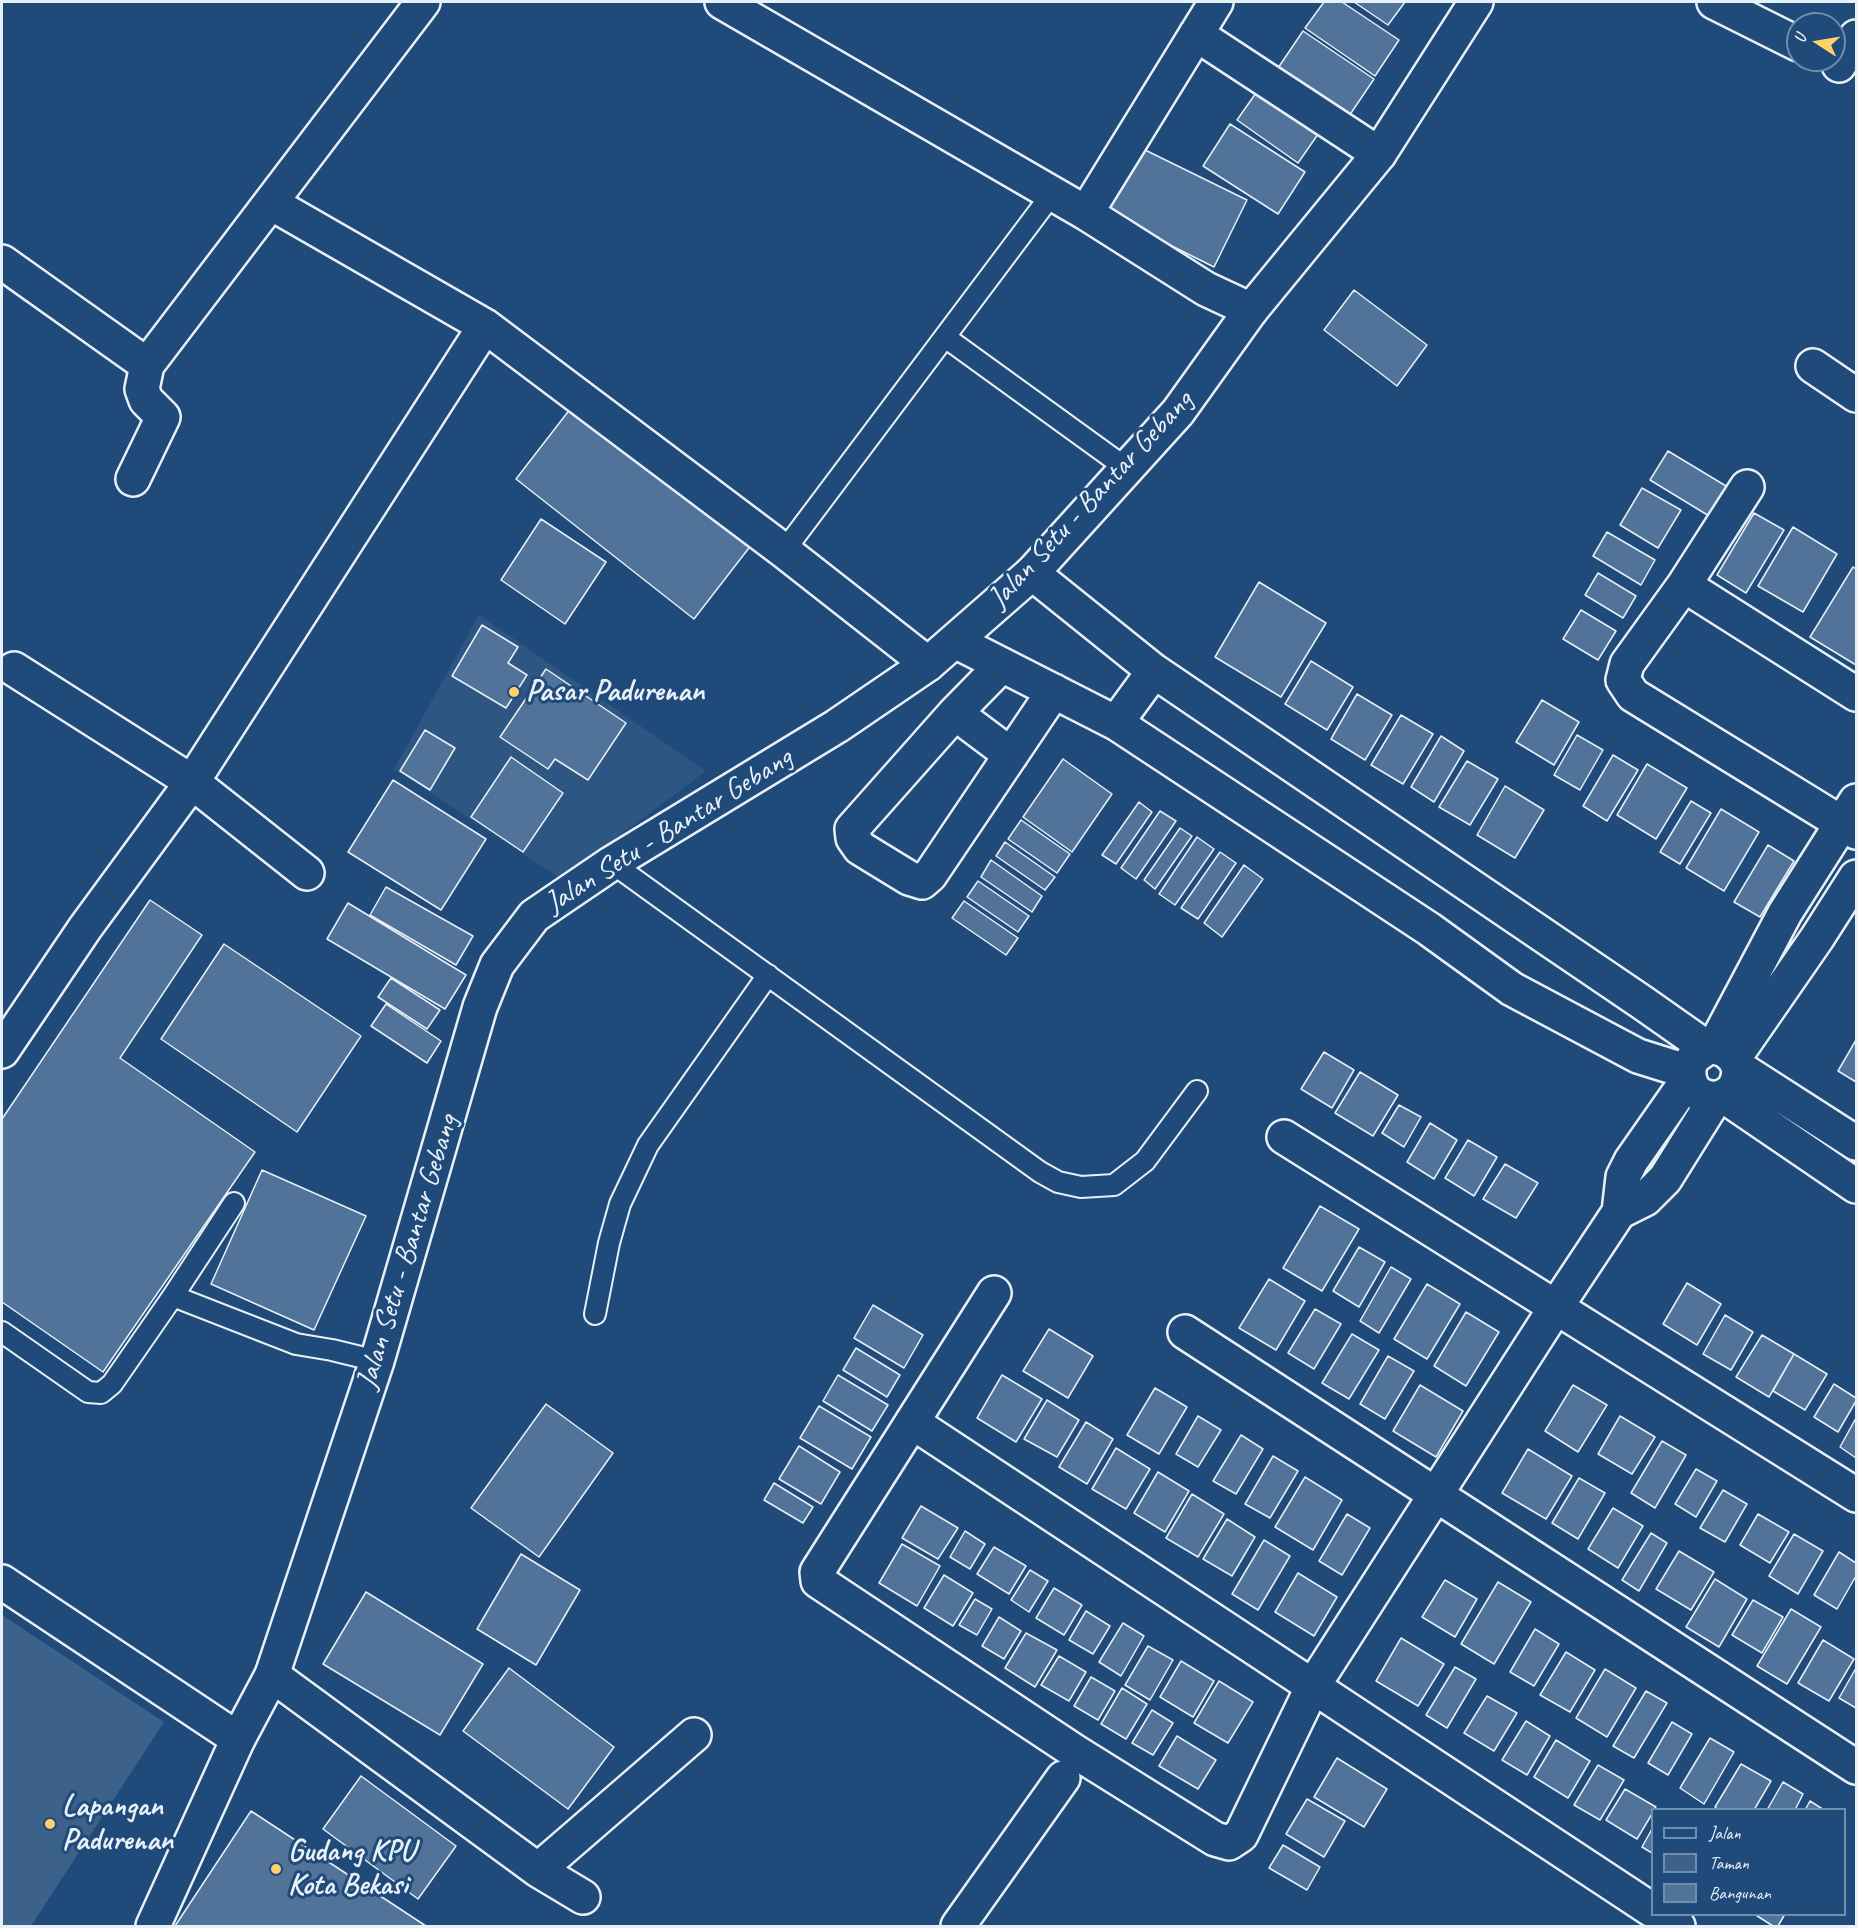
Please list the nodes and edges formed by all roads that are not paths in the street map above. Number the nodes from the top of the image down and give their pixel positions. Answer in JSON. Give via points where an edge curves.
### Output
{"nodes":[{"id":1,"x":423,"y":2,"type":"edge"},
{"id":2,"x":722,"y":2,"type":"edge"},
{"id":3,"x":1216,"y":2,"type":"edge"},
{"id":4,"x":1476,"y":2,"type":"edge"},
{"id":5,"x":1714,"y":2,"type":"edge"},
{"id":6,"x":1756,"y":11,"type":"edge"},
{"id":7,"x":1196,"y":34,"type":"junction"},
{"id":8,"x":1786,"y":35,"type":"edge"},
{"id":9,"x":1857,"y":37,"type":"edge"},
{"id":10,"x":1846,"y":58,"type":"edge"},
{"id":11,"x":1379,"y":154,"type":"junction"},
{"id":12,"x":1052,"y":194,"type":"junction"},
{"id":13,"x":271,"y":203,"type":"junction"},
{"id":14,"x":1086,"y":213,"type":"junction"},
{"id":15,"x":2,"y":262,"type":"edge"},
{"id":16,"x":1251,"y":310,"type":"junction"},
{"id":17,"x":485,"y":326,"type":"junction"},
{"id":18,"x":945,"y":337,"type":"junction"},
{"id":19,"x":147,"y":365,"type":"junction"},
{"id":20,"x":1813,"y":366,"type":"dead end"},
{"id":21,"x":1857,"y":395,"type":"edge"},
{"id":22,"x":1126,"y":468,"type":"junction"},
{"id":23,"x":132,"y":478,"type":"dead end"},
{"id":24,"x":1747,"y":487,"type":"dead end"},
{"id":25,"x":784,"y":551,"type":"junction"},
{"id":26,"x":1032,"y":573,"type":"junction"},
{"id":27,"x":1684,"y":585,"type":"junction"},
{"id":28,"x":955,"y":641,"type":"junction"},
{"id":29,"x":928,"y":664,"type":"junction"},
{"id":30,"x":1002,"y":665,"type":"junction"},
{"id":31,"x":14,"y":669,"type":"dead end"},
{"id":32,"x":1154,"y":671,"type":"junction"},
{"id":33,"x":1054,"y":691,"type":"junction"},
{"id":34,"x":1857,"y":694,"type":"edge"},
{"id":35,"x":955,"y":713,"type":"junction"},
{"id":36,"x":1116,"y":723,"type":"junction"},
{"id":37,"x":1011,"y":755,"type":"junction"},
{"id":38,"x":192,"y":782,"type":"junction"},
{"id":39,"x":1852,"y":818,"type":"edge"},
{"id":40,"x":612,"y":863,"type":"junction"},
{"id":41,"x":307,"y":873,"type":"dead end"},
{"id":42,"x":1857,"y":877,"type":"edge"},
{"id":43,"x":768,"y":975,"type":"junction"},
{"id":44,"x":2,"y":1051,"type":"edge"},
{"id":45,"x":1712,"y":1062,"type":"junction"},
{"id":46,"x":1197,"y":1091,"type":"dead end"},
{"id":47,"x":1720,"y":1098,"type":"junction"},
{"id":48,"x":1284,"y":1137,"type":"dead end"},
{"id":49,"x":1857,"y":1143,"type":"edge"},
{"id":50,"x":1857,"y":1186,"type":"edge"},
{"id":51,"x":234,"y":1203,"type":"dead end"},
{"id":52,"x":1619,"y":1212,"type":"junction"},
{"id":53,"x":993,"y":1293,"type":"dead end"},
{"id":54,"x":173,"y":1296,"type":"junction"},
{"id":55,"x":1556,"y":1307,"type":"junction"},
{"id":56,"x":595,"y":1314,"type":"dead end"},
{"id":57,"x":2,"y":1332,"type":"edge"},
{"id":58,"x":1185,"y":1332,"type":"dead end"},
{"id":59,"x":377,"y":1361,"type":"junction"},
{"id":60,"x":912,"y":1422,"type":"junction"},
{"id":61,"x":1436,"y":1494,"type":"junction"},
{"id":62,"x":1857,"y":1495,"type":"edge"},
{"id":63,"x":2,"y":1582,"type":"edge"},
{"id":64,"x":272,"y":1675,"type":"junction"},
{"id":65,"x":1313,"y":1686,"type":"junction"},
{"id":66,"x":694,"y":1736,"type":"dead end"},
{"id":67,"x":238,"y":1739,"type":"junction"},
{"id":68,"x":1857,"y":1767,"type":"edge"},
{"id":69,"x":1063,"y":1778,"type":"dead end"},
{"id":70,"x":538,"y":1870,"type":"junction"},
{"id":71,"x":583,"y":1897,"type":"dead end"},
{"id":72,"x":1651,"y":1909,"type":"edge"},
{"id":73,"x":1663,"y":1916,"type":"edge"},
{"id":74,"x":153,"y":1926,"type":"edge"},
{"id":75,"x":958,"y":1926,"type":"edge"},
{"id":76,"x":1678,"y":1926,"type":"edge"}],
"edges":[{"from":1,"to":13,"type":"street"},
{"from":2,"to":12,"type":"street"},
{"from":3,"to":7,"type":"street"},
{"from":4,"to":11,"type":"street","name":"Jalan Setu - Bantar Gebang"},
{"from":5,"to":6,"type":"street"},
{"from":6,"to":8,"type":"street"},
{"from":7,"to":11,"type":"street"},
{"from":7,"to":14,"type":"street"},
{"from":9,"to":10,"type":"street"},
{"from":11,"to":16,"type":"street","name":"Jalan Setu - Bantar Gebang"},
{"from":12,"to":14,"type":"street"},
{"from":12,"to":18,"type":"lane"},
{"from":13,"to":17,"type":"street"},
{"from":13,"to":19,"type":"street"},
{"from":14,"to":16,"type":"street","via":[[1206,289]]},
{"from":15,"to":19,"type":"street"},
{"from":16,"to":22,"type":"street","name":"Jalan Setu - Bantar Gebang","via":[[1178,412]]},
{"from":17,"to":25,"type":"street"},
{"from":17,"to":38,"type":"street"},
{"from":18,"to":22,"type":"lane"},
{"from":18,"to":25,"type":"lane"},
{"from":19,"to":23,"type":"street","via":[[142,388],[146,400],[163,417]]},
{"from":20,"to":21,"type":"street"},
{"from":22,"to":26,"type":"street","name":"Jalan Setu - Bantar Gebang"},
{"from":24,"to":27,"type":"street"},
{"from":25,"to":29,"type":"street"},
{"from":26,"to":28,"type":"street","name":"Jalan Setu - Bantar Gebang"},
{"from":26,"to":32,"type":"street"},
{"from":27,"to":34,"type":"street"},
{"from":27,"to":39,"type":"street","via":[[1627,664],[1623,680],[1633,695]]},
{"from":28,"to":29,"type":"street","name":"Jalan Setu - Bantar Gebang"},
{"from":28,"to":30,"type":"street"},
{"from":29,"to":40,"type":"street","name":"Jalan Setu - Bantar Gebang","via":[[837,726]]},
{"from":30,"to":33,"type":"street"},
{"from":30,"to":35,"type":"street"},
{"from":31,"to":38,"type":"street"},
{"from":32,"to":36,"type":"street"},
{"from":32,"to":45,"type":"street","via":[[1643,1003]]},
{"from":33,"to":36,"type":"street"},
{"from":33,"to":37,"type":"street"},
{"from":35,"to":37,"type":"street"},
{"from":35,"to":37,"type":"street","via":[[852,829],[860,848],[922,882]]},
{"from":36,"to":45,"type":"street","via":[[1429,929],[1512,989],[1638,1056]]},
{"from":38,"to":41,"type":"street"},
{"from":38,"to":44,"type":"street","via":[[85,928]]},
{"from":39,"to":45,"type":"street","via":[[1785,913]]},
{"from":40,"to":43,"type":"lane"},
{"from":40,"to":59,"type":"street","name":"Jalan Setu - Bantar Gebang","via":[[534,916],[497,965],[480,1007]]},
{"from":42,"to":45,"type":"street","via":[[1817,938]]},
{"from":43,"to":46,"type":"lane","via":[[1058,1182],[1081,1187],[1114,1185],[1145,1161]]},
{"from":43,"to":56,"type":"lane","via":[[648,1145],[620,1204]]},
{"from":45,"to":47,"type":"street","via":[[1738,1079],[1733,1090]]},
{"from":45,"to":49,"type":"street"},
{"from":45,"to":52,"type":"street","via":[[1631,1161],[1623,1177]]},
{"from":47,"to":50,"type":"street"},
{"from":47,"to":52,"type":"street","via":[[1665,1179],[1645,1199]]},
{"from":48,"to":55,"type":"street"},
{"from":51,"to":54,"type":"lane"},
{"from":52,"to":55,"type":"street"},
{"from":53,"to":60,"type":"street"},
{"from":54,"to":57,"type":"lane","via":[[101,1394],[88,1392]]},
{"from":54,"to":59,"type":"lane","via":[[296,1344]]},
{"from":55,"to":61,"type":"street"},
{"from":55,"to":62,"type":"street"},
{"from":58,"to":61,"type":"street"},
{"from":59,"to":64,"type":"street","name":"Jalan Setu - Bantar Gebang"},
{"from":60,"to":65,"type":"street"},
{"from":60,"to":65,"type":"street","via":[[817,1572],[818,1581],[1054,1738],[1215,1839],[1229,1843],[1241,1835]]},
{"from":61,"to":65,"type":"street"},
{"from":61,"to":68,"type":"street"},
{"from":63,"to":67,"type":"street"},
{"from":64,"to":67,"type":"street","name":"Jalan Setu - Bantar Gebang"},
{"from":64,"to":70,"type":"street"},
{"from":65,"to":72,"type":"street"},
{"from":66,"to":70,"type":"street"},
{"from":67,"to":74,"type":"street","name":"Jalan Setu - Bantar Gebang"},
{"from":69,"to":75,"type":"street"},
{"from":70,"to":71,"type":"street"},
{"from":73,"to":76,"type":"street"}]}
